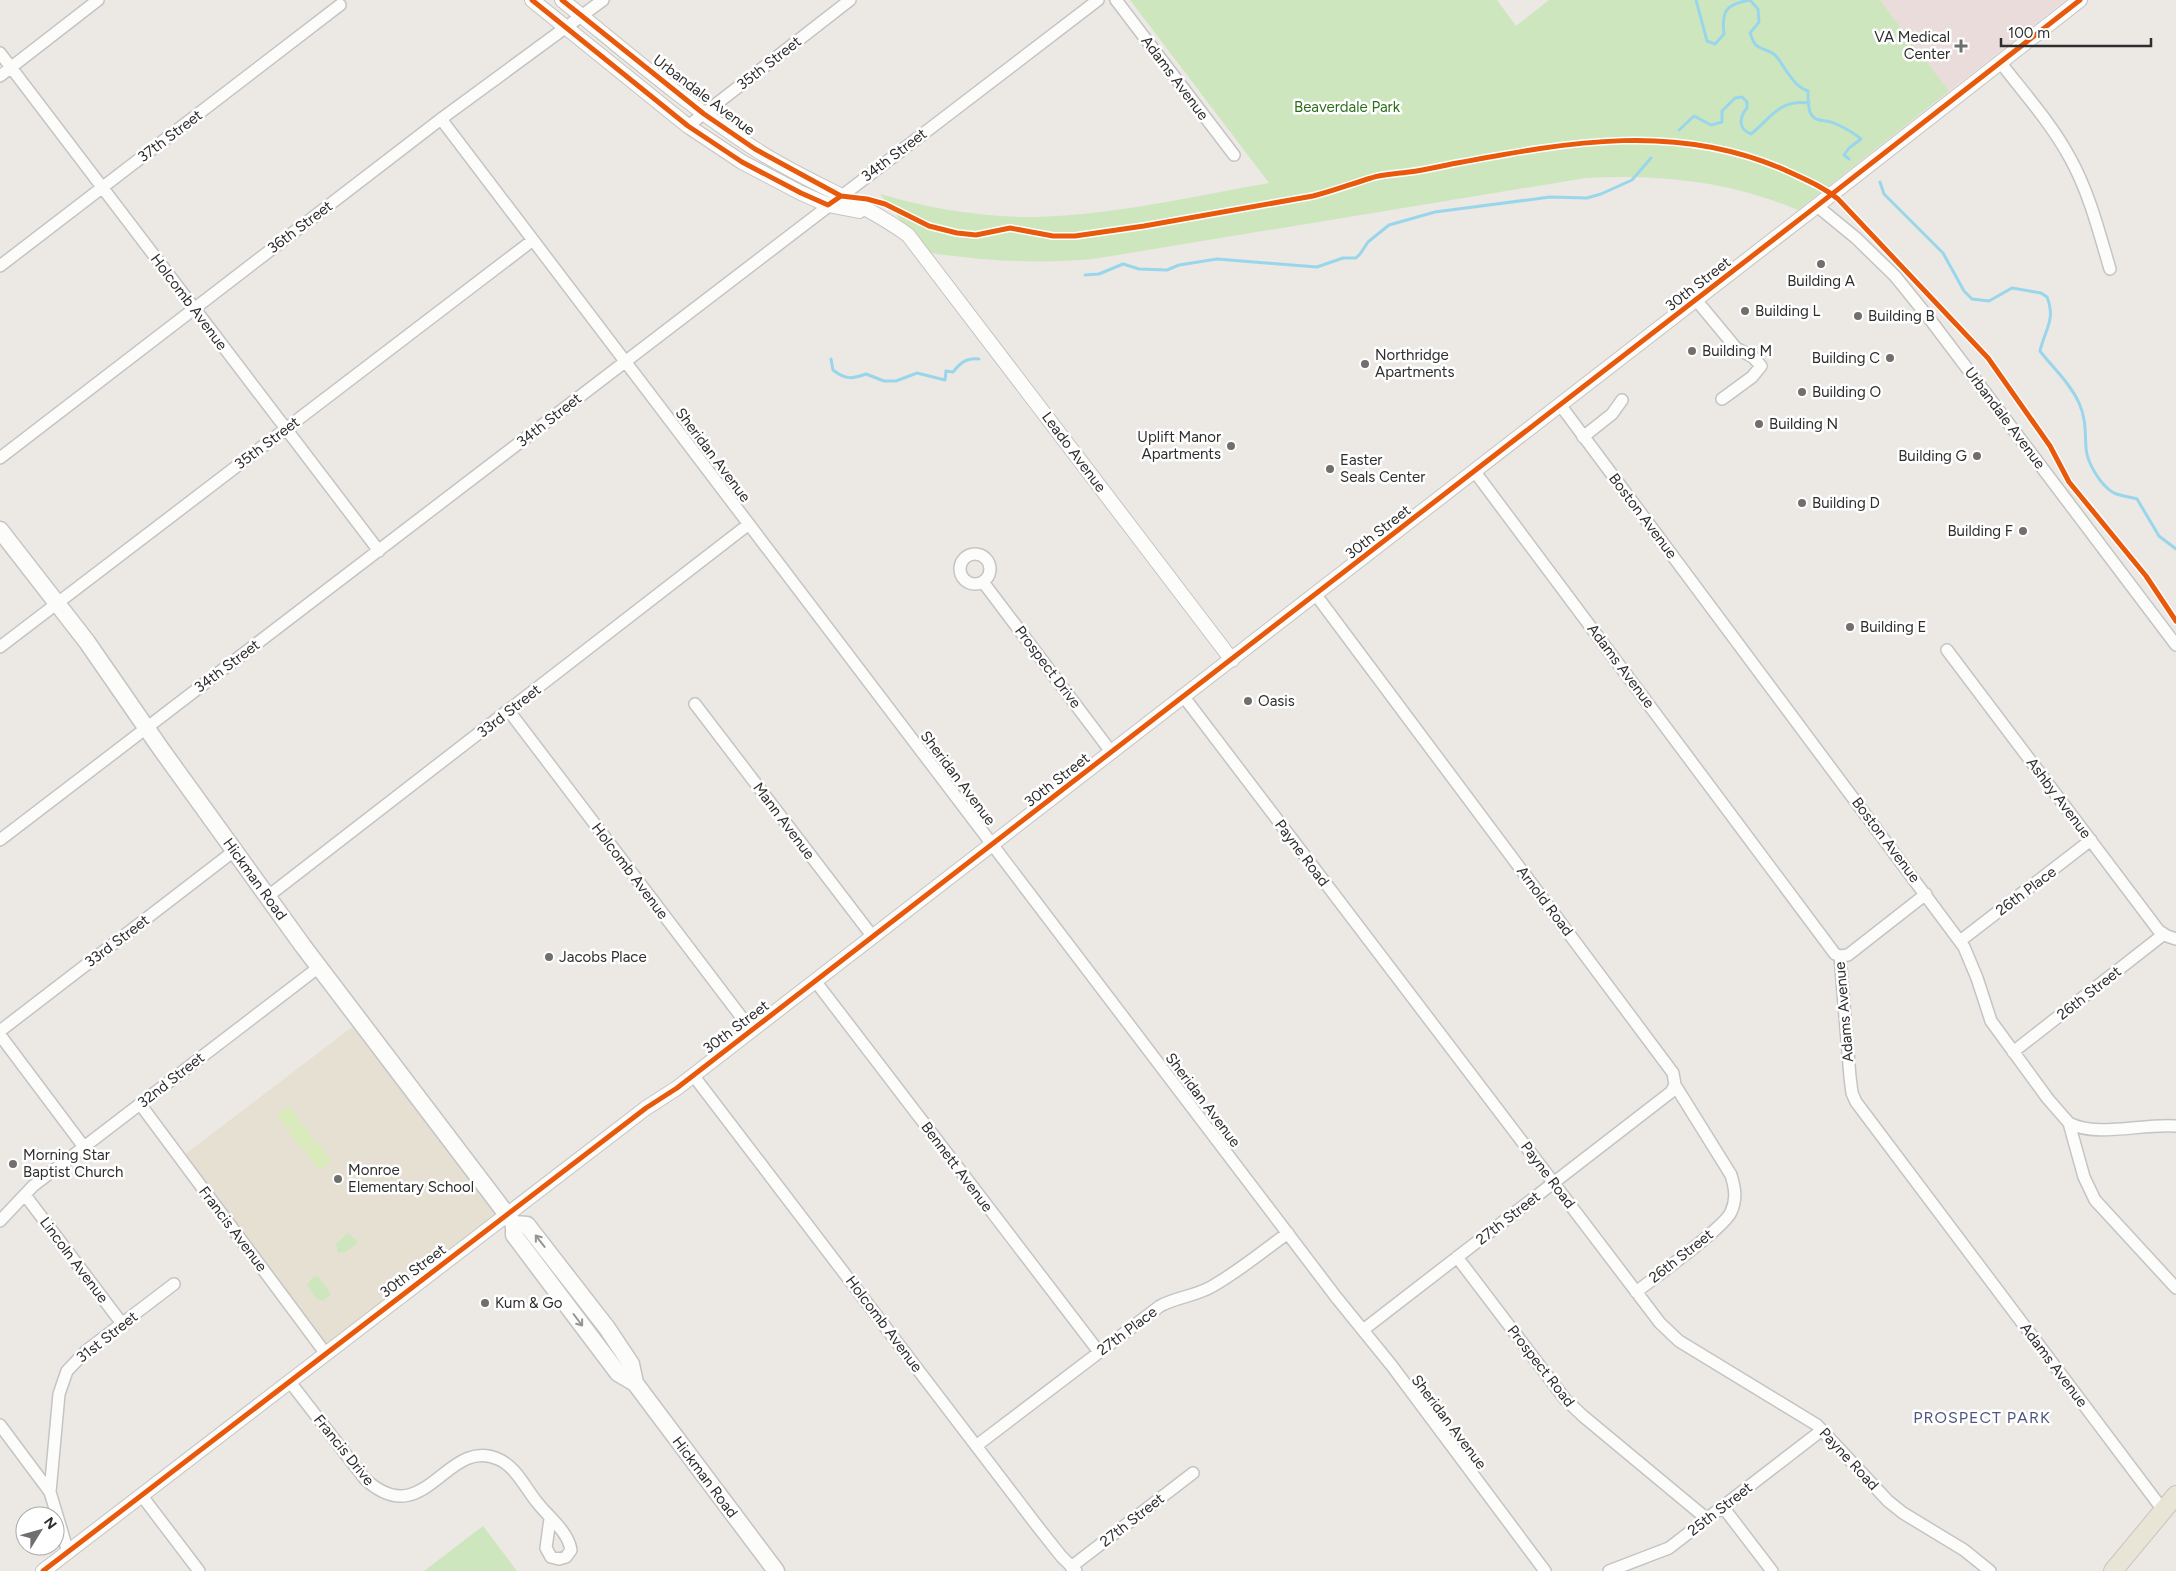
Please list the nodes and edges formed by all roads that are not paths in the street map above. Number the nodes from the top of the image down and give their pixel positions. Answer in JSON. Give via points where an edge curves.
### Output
{"nodes":[{"id":1,"x":98,"y":0,"type":"edge"},
{"id":2,"x":532,"y":0,"type":"edge"},
{"id":3,"x":562,"y":0,"type":"edge"},
{"id":4,"x":603,"y":0,"type":"edge"},
{"id":5,"x":850,"y":0,"type":"edge"},
{"id":6,"x":1098,"y":0,"type":"edge"},
{"id":7,"x":1116,"y":0,"type":"edge"},
{"id":8,"x":2080,"y":0,"type":"edge"},
{"id":9,"x":340,"y":5,"type":"dead end"},
{"id":10,"x":582,"y":16,"type":"junction"},
{"id":11,"x":566,"y":28,"type":"junction"},
{"id":12,"x":0,"y":53,"type":"edge"},
{"id":13,"x":2000,"y":62,"type":"junction"},
{"id":14,"x":11,"y":68,"type":"junction"},
{"id":15,"x":0,"y":76,"type":"edge"},
{"id":16,"x":704,"y":114,"type":"junction"},
{"id":17,"x":442,"y":119,"type":"junction"},
{"id":18,"x":688,"y":126,"type":"junction"},
{"id":19,"x":1234,"y":155,"type":"dead end"},
{"id":20,"x":102,"y":188,"type":"junction"},
{"id":21,"x":841,"y":196,"type":"junction"},
{"id":22,"x":828,"y":205,"type":"junction"},
{"id":23,"x":1817,"y":206,"type":"junction"},
{"id":24,"x":867,"y":211,"type":"junction"},
{"id":25,"x":533,"y":240,"type":"junction"},
{"id":26,"x":915,"y":244,"type":"joint"},
{"id":27,"x":0,"y":266,"type":"edge"},
{"id":28,"x":2110,"y":269,"type":"dead end"},
{"id":29,"x":1697,"y":301,"type":"junction"},
{"id":30,"x":194,"y":309,"type":"junction"},
{"id":31,"x":625,"y":361,"type":"junction"},
{"id":32,"x":1722,"y":399,"type":"dead end"},
{"id":33,"x":1622,"y":400,"type":"dead end"},
{"id":34,"x":1561,"y":406,"type":"junction"},
{"id":35,"x":286,"y":428,"type":"junction"},
{"id":36,"x":1584,"y":437,"type":"junction"},
{"id":37,"x":0,"y":458,"type":"edge"},
{"id":38,"x":1476,"y":472,"type":"junction"},
{"id":39,"x":749,"y":524,"type":"junction"},
{"id":40,"x":0,"y":530,"type":"edge"},
{"id":41,"x":379,"y":551,"type":"junction"},
{"id":42,"x":983,"y":582,"type":"dead end"},
{"id":43,"x":1316,"y":596,"type":"junction"},
{"id":44,"x":57,"y":603,"type":"junction"},
{"id":45,"x":2176,"y":645,"type":"edge"},
{"id":46,"x":0,"y":647,"type":"edge"},
{"id":47,"x":1947,"y":650,"type":"dead end"},
{"id":48,"x":1232,"y":660,"type":"junction"},
{"id":49,"x":1184,"y":697,"type":"junction"},
{"id":50,"x":695,"y":704,"type":"dead end"},
{"id":51,"x":509,"y":712,"type":"junction"},
{"id":52,"x":146,"y":728,"type":"junction"},
{"id":53,"x":1112,"y":753,"type":"junction"},
{"id":54,"x":0,"y":840,"type":"edge"},
{"id":55,"x":2091,"y":840,"type":"junction"},
{"id":56,"x":993,"y":845,"type":"junction"},
{"id":57,"x":234,"y":851,"type":"junction"},
{"id":58,"x":1926,"y":894,"type":"junction"},
{"id":59,"x":267,"y":897,"type":"junction"},
{"id":60,"x":2164,"y":934,"type":"junction"},
{"id":61,"x":873,"y":938,"type":"junction"},
{"id":62,"x":2176,"y":939,"type":"edge"},
{"id":63,"x":1960,"y":941,"type":"junction"},
{"id":64,"x":1840,"y":956,"type":"junction"},
{"id":65,"x":319,"y":967,"type":"junction"},
{"id":66,"x":816,"y":982,"type":"junction"},
{"id":67,"x":0,"y":1031,"type":"edge"},
{"id":68,"x":752,"y":1031,"type":"junction"},
{"id":69,"x":0,"y":1035,"type":"edge"},
{"id":70,"x":2013,"y":1052,"type":"junction"},
{"id":71,"x":693,"y":1075,"type":"junction"},
{"id":72,"x":1675,"y":1085,"type":"junction"},
{"id":73,"x":140,"y":1104,"type":"junction"},
{"id":74,"x":2069,"y":1123,"type":"junction"},
{"id":75,"x":2176,"y":1126,"type":"edge"},
{"id":76,"x":84,"y":1147,"type":"junction"},
{"id":77,"x":1554,"y":1183,"type":"junction"},
{"id":78,"x":25,"y":1195,"type":"junction"},
{"id":79,"x":511,"y":1220,"type":"junction"},
{"id":80,"x":0,"y":1221,"type":"edge"},
{"id":81,"x":1726,"y":1221,"type":"joint"},
{"id":82,"x":1288,"y":1233,"type":"junction"},
{"id":83,"x":1457,"y":1257,"type":"junction"},
{"id":84,"x":174,"y":1284,"type":"dead end"},
{"id":85,"x":2176,"y":1288,"type":"edge"},
{"id":86,"x":1636,"y":1292,"type":"junction"},
{"id":87,"x":123,"y":1324,"type":"junction"},
{"id":88,"x":1363,"y":1330,"type":"junction"},
{"id":89,"x":1099,"y":1352,"type":"junction"},
{"id":90,"x":326,"y":1354,"type":"junction"},
{"id":91,"x":290,"y":1382,"type":"junction"},
{"id":92,"x":0,"y":1425,"type":"edge"},
{"id":93,"x":1822,"y":1430,"type":"junction"},
{"id":94,"x":976,"y":1446,"type":"junction"},
{"id":95,"x":1193,"y":1473,"type":"dead end"},
{"id":96,"x":50,"y":1492,"type":"junction"},
{"id":97,"x":2176,"y":1495,"type":"edge"},
{"id":98,"x":142,"y":1496,"type":"junction"},
{"id":99,"x":1723,"y":1507,"type":"junction"},
{"id":100,"x":2163,"y":1510,"type":"junction"},
{"id":101,"x":550,"y":1519,"type":"dead end"},
{"id":102,"x":1707,"y":1519,"type":"junction"},
{"id":103,"x":68,"y":1552,"type":"junction"},
{"id":104,"x":1074,"y":1569,"type":"edge"},
{"id":105,"x":43,"y":1571,"type":"edge"},
{"id":106,"x":199,"y":1571,"type":"edge"},
{"id":107,"x":776,"y":1571,"type":"edge"},
{"id":108,"x":1545,"y":1571,"type":"edge"},
{"id":109,"x":1609,"y":1571,"type":"edge"},
{"id":110,"x":1772,"y":1571,"type":"edge"},
{"id":111,"x":1990,"y":1571,"type":"edge"},
{"id":112,"x":2114,"y":1571,"type":"edge"}],
"edges":[{"from":1,"to":14,"type":"street"},
{"from":2,"to":11,"type":"street","name":"Urbandale Avenue"},
{"from":3,"to":10,"type":"street","name":"Urbandale Avenue"},
{"from":4,"to":10,"type":"street","name":"36th Street"},
{"from":5,"to":16,"type":"street","name":"35th Street"},
{"from":6,"to":21,"type":"street","name":"34th Street"},
{"from":7,"to":19,"type":"street","name":"Adams Avenue"},
{"from":8,"to":13,"type":"street","name":"30th Street"},
{"from":9,"to":20,"type":"street","name":"37th Street"},
{"from":10,"to":11,"type":"street","name":"36th Street"},
{"from":10,"to":16,"type":"street","name":"Urbandale Avenue"},
{"from":11,"to":17,"type":"street","name":"36th Street"},
{"from":11,"to":18,"type":"street","name":"Urbandale Avenue"},
{"from":12,"to":14,"type":"street","name":"Holcomb Avenue"},
{"from":13,"to":23,"type":"street","name":"30th Street"},
{"from":13,"to":28,"type":"street","via":[[2071,159],[2088,198]]},
{"from":14,"to":15,"type":"street"},
{"from":14,"to":20,"type":"street","name":"Holcomb Avenue"},
{"from":16,"to":18,"type":"street","name":"35th Street"},
{"from":16,"to":21,"type":"street","name":"Urbandale Avenue","via":[[755,149]]},
{"from":17,"to":25,"type":"street","name":"Sheridan Avenue"},
{"from":17,"to":30,"type":"street","name":"36th Street"},
{"from":18,"to":22,"type":"street","name":"Urbandale Avenue","via":[[742,162]]},
{"from":20,"to":27,"type":"street","name":"37th Street"},
{"from":20,"to":30,"type":"street","name":"Holcomb Avenue"},
{"from":21,"to":22,"type":"street","name":"34th Street"},
{"from":21,"to":24,"type":"street","name":"Urbandale Avenue"},
{"from":22,"to":24,"type":"street","name":"Urbandale Avenue"},
{"from":22,"to":31,"type":"street","name":"34th Street"},
{"from":23,"to":29,"type":"street","name":"30th Street"},
{"from":23,"to":45,"type":"street","name":"Urbandale Avenue","via":[[1888,270],[1929,318]]},
{"from":24,"to":26,"type":"street","name":"Urbandale Avenue","via":[[888,220]]},
{"from":25,"to":31,"type":"street","name":"Sheridan Avenue"},
{"from":25,"to":35,"type":"street","name":"35th Street"},
{"from":26,"to":48,"type":"street","name":"Leado Avenue"},
{"from":29,"to":32,"type":"street","via":[[1736,348],[1753,357],[1760,366]]},
{"from":29,"to":34,"type":"street","name":"30th Street"},
{"from":30,"to":35,"type":"street","name":"Holcomb Avenue"},
{"from":30,"to":37,"type":"street","name":"36th Street"},
{"from":31,"to":39,"type":"street","name":"Sheridan Avenue"},
{"from":31,"to":41,"type":"street","name":"34th Street"},
{"from":33,"to":36,"type":"street","via":[[1612,414]]},
{"from":34,"to":36,"type":"street","name":"Boston Avenue"},
{"from":34,"to":38,"type":"street","name":"30th Street"},
{"from":35,"to":41,"type":"street","name":"Holcomb Avenue"},
{"from":35,"to":44,"type":"street","name":"35th Street"},
{"from":36,"to":58,"type":"street","name":"Boston Avenue"},
{"from":38,"to":43,"type":"street","name":"30th Street"},
{"from":38,"to":64,"type":"street","name":"Adams Avenue","via":[[1835,954]]},
{"from":39,"to":51,"type":"street","name":"33rd Street"},
{"from":39,"to":56,"type":"street","name":"Sheridan Avenue"},
{"from":40,"to":44,"type":"main road","name":"Hickman Road"},
{"from":41,"to":52,"type":"street","name":"34th Street"},
{"from":42,"to":53,"type":"street","name":"Prospect Drive"},
{"from":43,"to":48,"type":"street","name":"30th Street"},
{"from":43,"to":72,"type":"street","name":"Arnold Road","via":[[1673,1073]]},
{"from":44,"to":46,"type":"street","name":"35th Street"},
{"from":44,"to":52,"type":"main road","name":"Hickman Road"},
{"from":47,"to":55,"type":"street","name":"Ashby Avenue"},
{"from":48,"to":49,"type":"street","name":"30th Street"},
{"from":49,"to":53,"type":"street","name":"30th Street"},
{"from":49,"to":77,"type":"street","name":"Payne Road"},
{"from":50,"to":61,"type":"street","name":"Mann Avenue"},
{"from":51,"to":59,"type":"street","name":"33rd Street"},
{"from":51,"to":68,"type":"street","name":"Holcomb Avenue"},
{"from":52,"to":54,"type":"street","name":"34th Street"},
{"from":52,"to":57,"type":"main road","name":"Hickman Road"},
{"from":53,"to":56,"type":"street","name":"30th Street"},
{"from":55,"to":60,"type":"street","name":"Ashby Avenue"},
{"from":55,"to":63,"type":"street","name":"26th Place"},
{"from":56,"to":61,"type":"street","name":"30th Street"},
{"from":56,"to":82,"type":"street","name":"Sheridan Avenue"},
{"from":57,"to":59,"type":"main road","name":"Hickman Road"},
{"from":57,"to":67,"type":"street","name":"33rd Street"},
{"from":58,"to":63,"type":"street","name":"Boston Avenue"},
{"from":58,"to":64,"type":"street","via":[[1848,954]]},
{"from":59,"to":65,"type":"main road","name":"Hickman Road"},
{"from":60,"to":62,"type":"street","name":"Ashby Avenue"},
{"from":60,"to":70,"type":"street","name":"26th Street"},
{"from":61,"to":66,"type":"street","name":"30th Street"},
{"from":63,"to":70,"type":"street","name":"Boston Avenue","via":[[1978,978],[1991,1021]]},
{"from":64,"to":100,"type":"street","name":"Adams Avenue","via":[[1850,1078],[1856,1102]]},
{"from":65,"to":73,"type":"street","name":"32nd Street"},
{"from":65,"to":79,"type":"main road","name":"Hickman Road"},
{"from":66,"to":68,"type":"street","name":"30th Street"},
{"from":66,"to":89,"type":"street","name":"Bennett Avenue"},
{"from":68,"to":71,"type":"street","name":"30th Street"},
{"from":69,"to":76,"type":"street"},
{"from":70,"to":74,"type":"street","name":"Boston Avenue"},
{"from":71,"to":79,"type":"street","name":"30th Street","via":[[646,1108]]},
{"from":71,"to":94,"type":"street","name":"Holcomb Avenue"},
{"from":72,"to":77,"type":"street","name":"27th Street","via":[[1671,1092]]},
{"from":72,"to":81,"type":"street","name":"Arnold Road","via":[[1731,1175],[1735,1201]]},
{"from":73,"to":76,"type":"street","name":"32nd Street"},
{"from":73,"to":90,"type":"street","name":"Francis Avenue"},
{"from":74,"to":75,"type":"street","via":[[2092,1131],[2156,1124]]},
{"from":74,"to":85,"type":"street","name":"Boston Avenue","via":[[2084,1178],[2095,1200]]},
{"from":76,"to":78,"type":"street","name":"32nd Street"},
{"from":77,"to":83,"type":"street","name":"27th Street"},
{"from":77,"to":86,"type":"street","name":"Payne Road"},
{"from":78,"to":80,"type":"street","name":"32nd Street"},
{"from":78,"to":87,"type":"street","name":"Lincoln Avenue"},
{"from":79,"to":90,"type":"street","name":"30th Street"},
{"from":79,"to":107,"type":"main road","name":"Hickman Road","via":[[527,1225],[584,1297],[631,1364],[635,1383]]},
{"from":81,"to":86,"type":"street","name":"26th Street"},
{"from":82,"to":88,"type":"street","name":"Sheridan Avenue"},
{"from":82,"to":89,"type":"street","name":"27th Place","via":[[1211,1287],[1160,1306]]},
{"from":83,"to":88,"type":"street","name":"27th Street"},
{"from":83,"to":102,"type":"street","name":"Prospect Road","via":[[1565,1399]]},
{"from":84,"to":87,"type":"street","name":"31st Street"},
{"from":86,"to":93,"type":"street","name":"Payne Road","via":[[1660,1323],[1680,1341],[1802,1414]]},
{"from":87,"to":96,"type":"street","name":"31st Street","via":[[76,1360],[62,1384]]},
{"from":88,"to":108,"type":"street","name":"Sheridan Avenue"},
{"from":89,"to":94,"type":"street","name":"27th Place"},
{"from":90,"to":91,"type":"street","name":"30th Street"},
{"from":91,"to":98,"type":"street","name":"30th Street"},
{"from":91,"to":101,"type":"street","name":"Francis Drive","via":[[376,1489],[409,1496],[427,1487],[461,1461],[485,1456],[510,1467]]},
{"from":92,"to":96,"type":"street"},
{"from":93,"to":99,"type":"street","name":"25th Street"},
{"from":93,"to":111,"type":"street","name":"Payne Road","via":[[1888,1501],[1964,1550]]},
{"from":94,"to":104,"type":"street","name":"Holcomb Avenue","via":[[1038,1528]]},
{"from":95,"to":104,"type":"street","name":"27th Street"},
{"from":96,"to":103,"type":"street"},
{"from":97,"to":100,"type":"main road"},
{"from":98,"to":103,"type":"street","name":"30th Street"},
{"from":98,"to":106,"type":"street"},
{"from":99,"to":102,"type":"street","name":"25th Street"},
{"from":99,"to":110,"type":"street"},
{"from":100,"to":112,"type":"main road"},
{"from":102,"to":109,"type":"street","name":"25th Street","via":[[1669,1548]]},
{"from":103,"to":105,"type":"street","name":"30th Street"}]}
